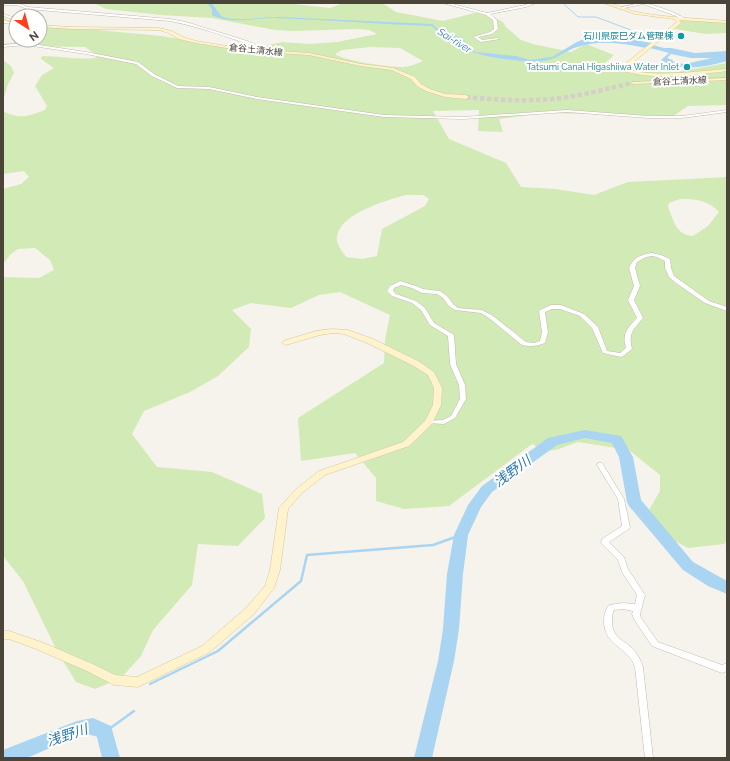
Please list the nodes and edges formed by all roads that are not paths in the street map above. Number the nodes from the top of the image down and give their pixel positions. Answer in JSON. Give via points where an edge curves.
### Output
{"nodes":[{"id":1,"x":446,"y":3,"type":"edge"},
{"id":2,"x":534,"y":3,"type":"edge"},
{"id":3,"x":606,"y":3,"type":"edge"},
{"id":4,"x":644,"y":3,"type":"edge"},
{"id":5,"x":3,"y":4,"type":"edge"},
{"id":6,"x":620,"y":8,"type":"junction"},
{"id":7,"x":487,"y":14,"type":"junction"},
{"id":8,"x":675,"y":18,"type":"junction"},
{"id":9,"x":682,"y":18,"type":"junction"},
{"id":10,"x":727,"y":22,"type":"edge"},
{"id":11,"x":48,"y":26,"type":"edge"},
{"id":12,"x":498,"y":39,"type":"dead end"},
{"id":13,"x":3,"y":46,"type":"edge"},
{"id":14,"x":274,"y":53,"type":"junction"},
{"id":15,"x":727,"y":70,"type":"edge"},
{"id":16,"x":727,"y":78,"type":"edge"},
{"id":17,"x":633,"y":84,"type":"tunnel mouth"},
{"id":18,"x":466,"y":97,"type":"tunnel mouth"},
{"id":19,"x":727,"y":112,"type":"edge"},
{"id":20,"x":727,"y":309,"type":"edge"},
{"id":21,"x":286,"y":343,"type":"dead end"},
{"id":22,"x":429,"y":422,"type":"junction"},
{"id":23,"x":600,"y":465,"type":"dead end"},
{"id":24,"x":638,"y":608,"type":"junction"},
{"id":25,"x":3,"y":635,"type":"edge"},
{"id":26,"x":727,"y":667,"type":"edge"},
{"id":27,"x":649,"y":758,"type":"edge"}],
"edges":[{"from":1,"to":7,"type":"street"},
{"from":2,"to":7,"type":"street"},
{"from":3,"to":6,"type":"street"},
{"from":4,"to":6,"type":"street"},
{"from":4,"to":9,"type":"street"},
{"from":5,"to":14,"type":"street","via":[[170,20],[246,42]]},
{"from":6,"to":8,"type":"street"},
{"from":7,"to":12,"type":"street","via":[[495,20],[496,29],[475,37],[481,41]]},
{"from":8,"to":9,"type":"street"},
{"from":8,"to":15,"type":"street","via":[[679,22],[622,69],[641,74]]},
{"from":9,"to":10,"type":"street"},
{"from":11,"to":14,"type":"street","name":"倉谷土清水線","via":[[159,29],[191,41]]},
{"from":13,"to":19,"type":"street","via":[[26,44],[137,63],[153,75],[177,87],[209,88],[257,98],[384,116],[463,118],[566,111],[676,117]]},
{"from":14,"to":18,"type":"street","name":"倉谷土清水線","via":[[309,54],[392,69],[413,78],[419,86],[428,90]]},
{"from":16,"to":17,"type":"street","name":"倉谷土清水線"},
{"from":20,"to":22,"type":"street","via":[[707,302],[678,282],[672,277],[668,260],[659,255],[647,254],[634,260],[632,268],[637,286],[631,300],[640,318],[629,330],[626,340],[629,349],[621,356],[605,352],[595,327],[582,315],[561,307],[551,307],[542,311],[545,332],[543,342],[534,345],[524,344],[491,317],[482,312],[457,309],[438,292],[422,291],[400,284],[392,287],[390,291],[394,295],[414,302],[423,309],[432,324],[451,335],[454,364],[462,385],[463,399],[452,417],[444,422]]},
{"from":21,"to":22,"type":"street","via":[[319,333],[345,332],[370,341],[414,363],[431,374],[438,388],[437,405]]},
{"from":22,"to":25,"type":"street","via":[[406,444],[322,473],[299,491],[284,508],[275,570],[269,588],[250,611],[206,649],[138,682],[130,682],[114,680],[40,646]]},
{"from":23,"to":24,"type":"street","via":[[621,499],[626,527],[605,543],[621,559],[641,595]]},
{"from":24,"to":26,"type":"street","via":[[638,619],[655,644],[722,668]]},
{"from":24,"to":27,"type":"street","via":[[612,607],[608,613],[607,631],[635,658],[639,667]]}]}
